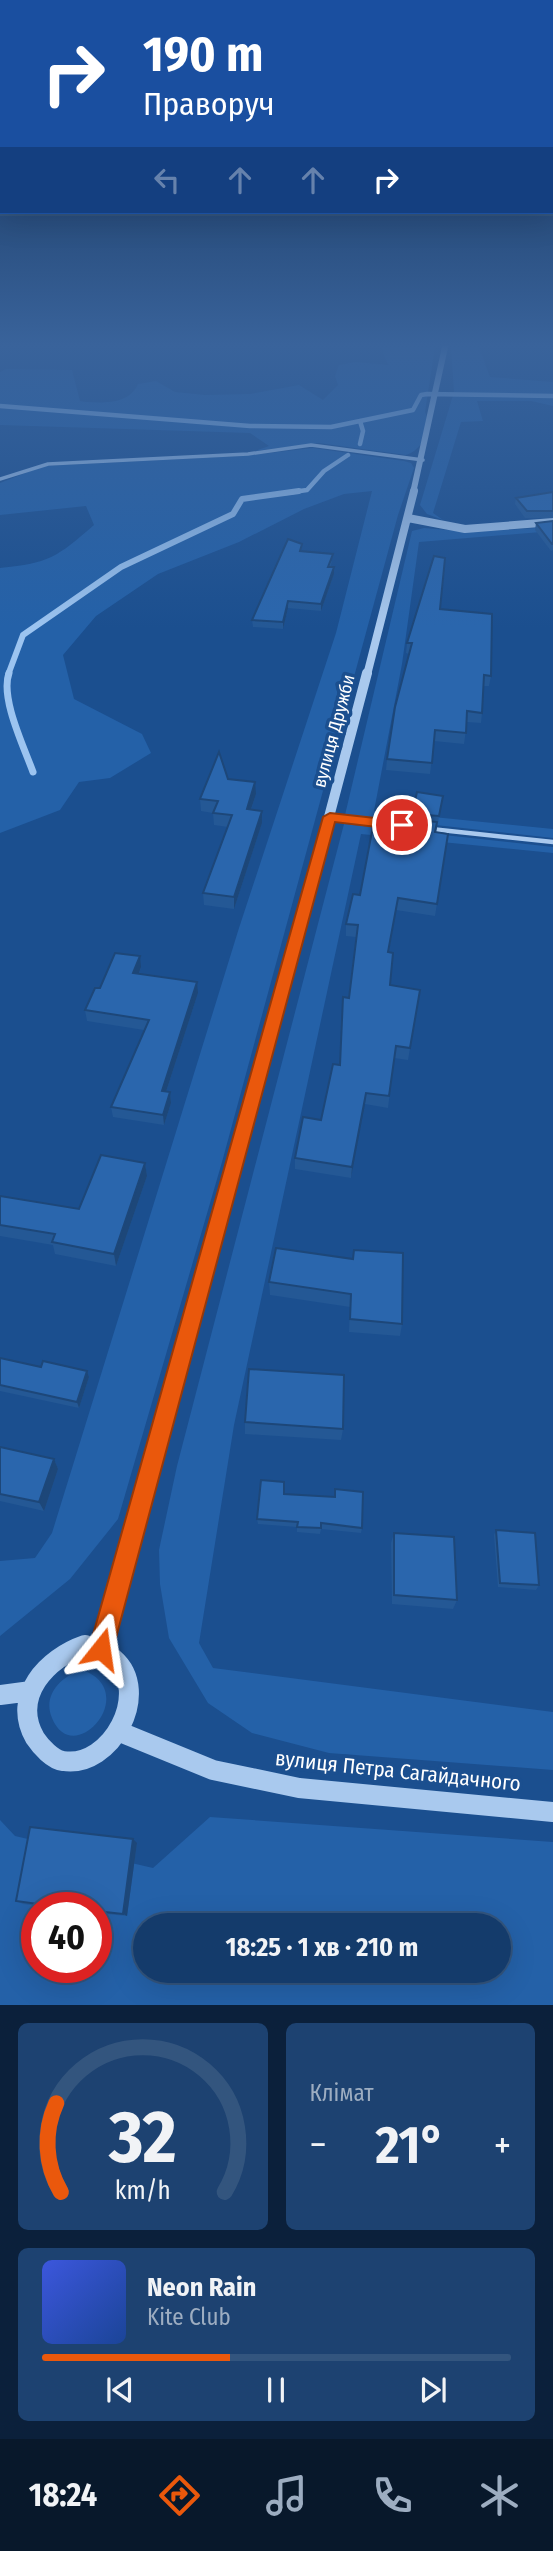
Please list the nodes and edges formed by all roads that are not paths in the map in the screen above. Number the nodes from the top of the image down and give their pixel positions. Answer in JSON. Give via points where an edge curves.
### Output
{"nodes":[{"id":1,"x":426,"y":441,"type":"edge"},
{"id":2,"x":422,"y":460,"type":"junction"},
{"id":3,"x":0,"y":479,"type":"edge"},
{"id":4,"x":408,"y":518,"type":"junction"},
{"id":5,"x":553,"y":523,"type":"edge"},
{"id":6,"x":330,"y":817,"type":"junction"},
{"id":7,"x":553,"y":842,"type":"edge"},
{"id":8,"x":101,"y":1649,"type":"junction"},
{"id":9,"x":31,"y":1691,"type":"junction"},
{"id":10,"x":0,"y":1695,"type":"edge"},
{"id":11,"x":120,"y":1732,"type":"junction"},
{"id":12,"x":553,"y":1812,"type":"edge"}],
"edges":[{"from":1,"to":2,"type":"street","name":"вулиця Дружби"},
{"from":2,"to":3,"type":"street","via":[[311,445],[248,454],[48,464]]},
{"from":2,"to":4,"type":"street","name":"вулиця Дружби"},
{"from":4,"to":5,"type":"street","via":[[465,528]]},
{"from":4,"to":6,"type":"street","name":"вулиця Дружби"},
{"from":6,"to":7,"type":"lane"},
{"from":6,"to":8,"type":"street","name":"вулиця Дружби"},
{"from":8,"to":9,"type":"street","via":[[85,1645],[52,1658]]},
{"from":8,"to":11,"type":"street","via":[[115,1659],[127,1683],[127,1713]]},
{"from":9,"to":10,"type":"street"},
{"from":9,"to":11,"type":"street","via":[[31,1732],[55,1759],[72,1763],[90,1759]]},
{"from":11,"to":12,"type":"street","name":"вулиця Петра Сагайдачного","via":[[213,1770],[299,1788]]}]}
